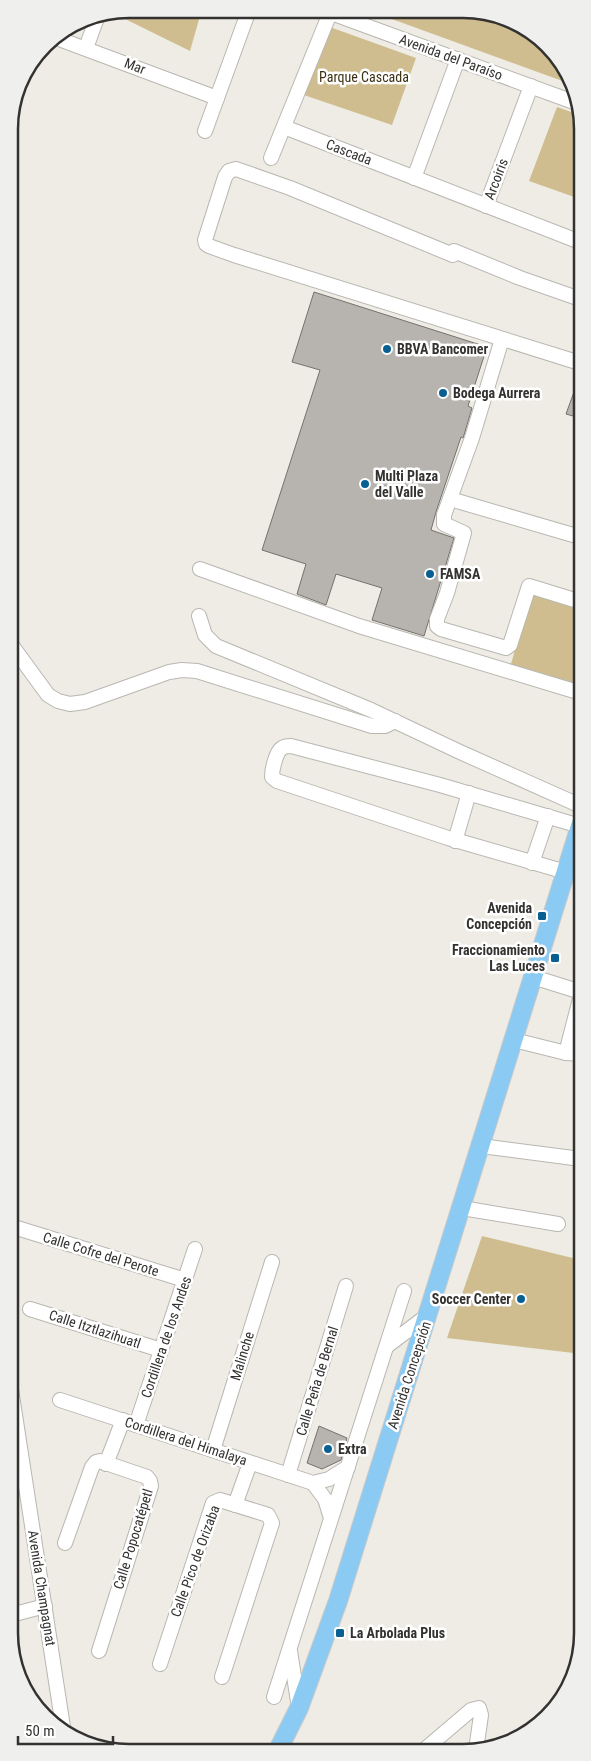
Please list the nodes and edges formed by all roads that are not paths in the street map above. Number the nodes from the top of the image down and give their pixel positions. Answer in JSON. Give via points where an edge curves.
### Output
{"nodes":[{"id":1,"x":246,"y":18,"type":"edge"},
{"id":2,"x":324,"y":18,"type":"edge"},
{"id":3,"x":346,"y":18,"type":"edge"},
{"id":4,"x":95,"y":23,"type":"edge"},
{"id":5,"x":61,"y":40,"type":"edge"},
{"id":6,"x":86,"y":48,"type":"junction"},
{"id":7,"x":458,"y":59,"type":"junction"},
{"id":8,"x":531,"y":86,"type":"junction"},
{"id":9,"x":217,"y":98,"type":"junction"},
{"id":10,"x":570,"y":100,"type":"edge"},
{"id":11,"x":284,"y":127,"type":"junction"},
{"id":12,"x":205,"y":131,"type":"dead end"},
{"id":13,"x":271,"y":158,"type":"dead end"},
{"id":14,"x":414,"y":178,"type":"junction"},
{"id":15,"x":486,"y":206,"type":"junction"},
{"id":16,"x":574,"y":240,"type":"edge"},
{"id":17,"x":574,"y":297,"type":"edge"},
{"id":18,"x":502,"y":338,"type":"junction"},
{"id":19,"x":574,"y":361,"type":"edge"},
{"id":20,"x":450,"y":498,"type":"junction"},
{"id":21,"x":574,"y":534,"type":"edge"},
{"id":22,"x":200,"y":569,"type":"dead end"},
{"id":23,"x":574,"y":600,"type":"edge"},
{"id":24,"x":198,"y":616,"type":"dead end"},
{"id":25,"x":18,"y":654,"type":"edge"},
{"id":26,"x":574,"y":691,"type":"edge"},
{"id":27,"x":395,"y":721,"type":"junction"},
{"id":28,"x":469,"y":793,"type":"junction"},
{"id":29,"x":574,"y":803,"type":"edge"},
{"id":30,"x":548,"y":816,"type":"junction"},
{"id":31,"x":574,"y":822,"type":"edge"},
{"id":32,"x":455,"y":841,"type":"junction"},
{"id":33,"x":532,"y":863,"type":"junction"},
{"id":34,"x":573,"y":874,"type":"edge"},
{"id":35,"x":533,"y":977,"type":"junction"},
{"id":36,"x":573,"y":991,"type":"edge"},
{"id":37,"x":573,"y":1024,"type":"edge"},
{"id":38,"x":514,"y":1040,"type":"junction"},
{"id":39,"x":566,"y":1053,"type":"junction"},
{"id":40,"x":573,"y":1053,"type":"edge"},
{"id":41,"x":481,"y":1146,"type":"junction"},
{"id":42,"x":573,"y":1159,"type":"edge"},
{"id":43,"x":462,"y":1208,"type":"junction"},
{"id":44,"x":558,"y":1224,"type":"dead end"},
{"id":45,"x":18,"y":1228,"type":"edge"},
{"id":46,"x":195,"y":1249,"type":"dead end"},
{"id":47,"x":272,"y":1262,"type":"dead end"},
{"id":48,"x":185,"y":1280,"type":"junction"},
{"id":49,"x":346,"y":1286,"type":"dead end"},
{"id":50,"x":404,"y":1291,"type":"dead end"},
{"id":51,"x":30,"y":1309,"type":"dead end"},
{"id":52,"x":428,"y":1315,"type":"junction"},
{"id":53,"x":387,"y":1346,"type":"junction"},
{"id":54,"x":161,"y":1350,"type":"junction"},
{"id":55,"x":60,"y":1400,"type":"dead end"},
{"id":56,"x":130,"y":1423,"type":"junction"},
{"id":57,"x":18,"y":1440,"type":"edge"},
{"id":58,"x":213,"y":1450,"type":"junction"},
{"id":59,"x":250,"y":1462,"type":"junction"},
{"id":60,"x":106,"y":1464,"type":"junction"},
{"id":61,"x":348,"y":1467,"type":"junction"},
{"id":62,"x":288,"y":1475,"type":"junction"},
{"id":63,"x":313,"y":1484,"type":"junction"},
{"id":64,"x":235,"y":1505,"type":"junction"},
{"id":65,"x":331,"y":1518,"type":"junction"},
{"id":66,"x":65,"y":1543,"type":"dead end"},
{"id":67,"x":45,"y":1606,"type":"junction"},
{"id":68,"x":18,"y":1613,"type":"edge"},
{"id":69,"x":290,"y":1648,"type":"junction"},
{"id":70,"x":98,"y":1651,"type":"dead end"},
{"id":71,"x":160,"y":1664,"type":"dead end"},
{"id":72,"x":222,"y":1677,"type":"dead end"},
{"id":73,"x":274,"y":1697,"type":"dead end"},
{"id":74,"x":298,"y":1708,"type":"junction"},
{"id":75,"x":62,"y":1722,"type":"edge"},
{"id":76,"x":477,"y":1742,"type":"edge"},
{"id":77,"x":281,"y":1744,"type":"edge"},
{"id":78,"x":431,"y":1744,"type":"edge"}],
"edges":[{"from":1,"to":9,"type":"street"},
{"from":2,"to":11,"type":"street"},
{"from":3,"to":7,"type":"street","name":"Avenida del Paraíso"},
{"from":4,"to":6,"type":"street"},
{"from":5,"to":6,"type":"street","name":"Mar"},
{"from":6,"to":9,"type":"street","name":"Mar"},
{"from":7,"to":8,"type":"street","name":"Avenida del Paraíso"},
{"from":7,"to":14,"type":"street"},
{"from":8,"to":10,"type":"street","name":"Avenida del Paraíso"},
{"from":8,"to":15,"type":"street","name":"Arcoiris"},
{"from":9,"to":12,"type":"street"},
{"from":11,"to":13,"type":"street"},
{"from":11,"to":14,"type":"street","name":"Cascada"},
{"from":14,"to":15,"type":"street","name":"Cascada"},
{"from":15,"to":16,"type":"street","name":"Arcoiris"},
{"from":17,"to":18,"type":"street","via":[[454,251],[452,255],[282,186],[236,170],[227,174],[205,240],[207,245]]},
{"from":18,"to":19,"type":"street"},
{"from":18,"to":20,"type":"street"},
{"from":20,"to":21,"type":"street"},
{"from":20,"to":23,"type":"street","via":[[443,521],[464,533],[437,620],[439,628],[506,648],[510,645],[529,586]]},
{"from":22,"to":26,"type":"street","via":[[359,626]]},
{"from":24,"to":27,"type":"street","via":[[206,635],[216,646]]},
{"from":25,"to":27,"type":"street","via":[[48,695],[70,704],[182,670],[197,671],[372,726],[385,726]]},
{"from":27,"to":29,"type":"street"},
{"from":28,"to":30,"type":"street"},
{"from":28,"to":32,"type":"street"},
{"from":28,"to":32,"type":"street","via":[[291,746],[279,751],[272,771],[272,777],[277,781]]},
{"from":30,"to":31,"type":"street"},
{"from":30,"to":33,"type":"street"},
{"from":32,"to":33,"type":"street"},
{"from":33,"to":34,"type":"street"},
{"from":34,"to":35,"type":"main road","name":"Avenida Concepción"},
{"from":35,"to":36,"type":"street"},
{"from":35,"to":38,"type":"main road","name":"Avenida Concepción"},
{"from":37,"to":39,"type":"street"},
{"from":38,"to":39,"type":"street"},
{"from":38,"to":41,"type":"main road","name":"Avenida Concepción"},
{"from":39,"to":40,"type":"street"},
{"from":41,"to":42,"type":"street"},
{"from":41,"to":43,"type":"main road","name":"Avenida Concepción"},
{"from":43,"to":44,"type":"street"},
{"from":43,"to":52,"type":"main road","name":"Avenida Concepción"},
{"from":45,"to":48,"type":"street","name":"Calle Cofre del Perote"},
{"from":46,"to":48,"type":"street","name":"Cordillera de los Andes"},
{"from":47,"to":58,"type":"street","name":"Malinche"},
{"from":48,"to":54,"type":"street","name":"Cordillera de los Andes"},
{"from":49,"to":62,"type":"street","name":"Calle Peña de Bernal"},
{"from":50,"to":53,"type":"street"},
{"from":51,"to":54,"type":"street","name":"Calle Itztlazihuatl"},
{"from":52,"to":53,"type":"street"},
{"from":52,"to":74,"type":"main road","name":"Avenida Concepción","via":[[338,1601]]},
{"from":53,"to":61,"type":"street"},
{"from":54,"to":56,"type":"street","name":"Cordillera de los Andes"},
{"from":55,"to":56,"type":"street","name":"Cordillera del Himalaya"},
{"from":56,"to":58,"type":"street","name":"Cordillera del Himalaya"},
{"from":56,"to":60,"type":"street","name":"Cordillera de los Andes"},
{"from":57,"to":67,"type":"street","name":"Avenida Champagnat"},
{"from":58,"to":59,"type":"street","name":"Cordillera del Himalaya"},
{"from":59,"to":62,"type":"street","name":"Cordillera del Himalaya"},
{"from":59,"to":64,"type":"street"},
{"from":60,"to":66,"type":"street","via":[[100,1461],[92,1467]]},
{"from":60,"to":70,"type":"street","name":"Calle Popocatépetl","via":[[147,1477],[151,1486]]},
{"from":61,"to":63,"type":"street","via":[[330,1479]]},
{"from":61,"to":65,"type":"street"},
{"from":62,"to":63,"type":"street","name":"Cordillera del Himalaya"},
{"from":63,"to":65,"type":"street","via":[[325,1499]]},
{"from":64,"to":71,"type":"street","name":"Calle Pico de Orizaba","via":[[220,1500],[213,1503]]},
{"from":64,"to":72,"type":"street","name":"Calle Pico de Orizaba","via":[[268,1515],[272,1523]]},
{"from":65,"to":69,"type":"street"},
{"from":67,"to":68,"type":"street"},
{"from":67,"to":75,"type":"street","name":"Avenida Champagnat"},
{"from":69,"to":73,"type":"street"},
{"from":69,"to":74,"type":"street"},
{"from":74,"to":77,"type":"main road","name":"Avenida Concepción"},
{"from":76,"to":78,"type":"street","via":[[479,1708],[471,1710]]}]}
